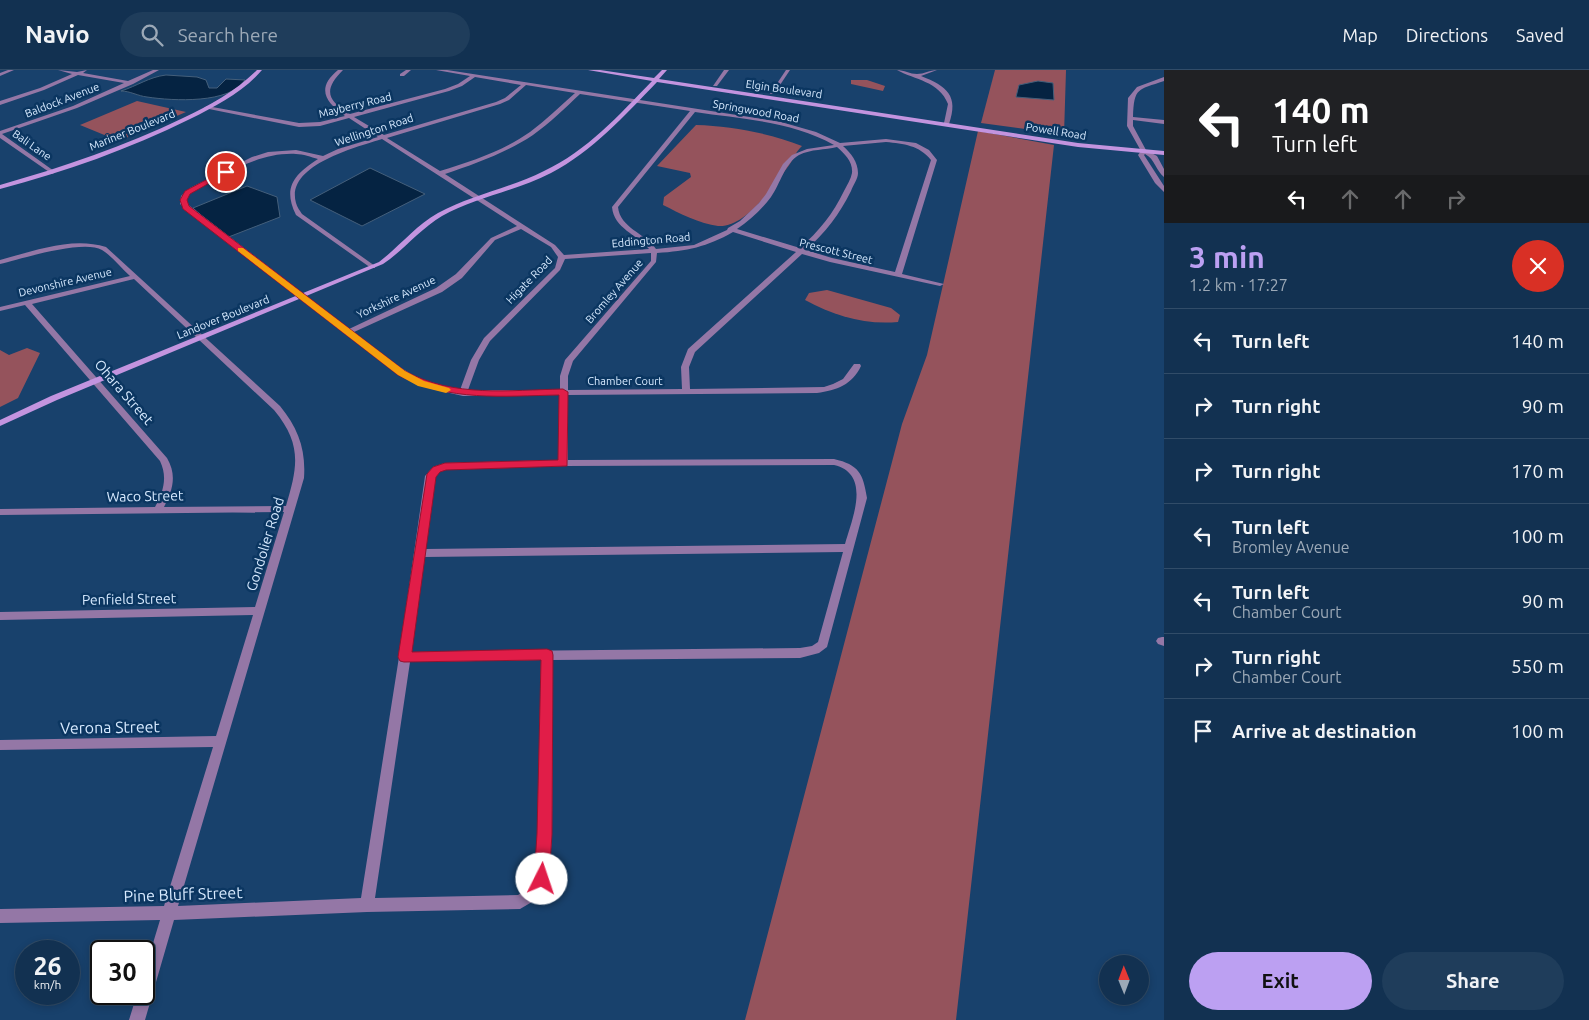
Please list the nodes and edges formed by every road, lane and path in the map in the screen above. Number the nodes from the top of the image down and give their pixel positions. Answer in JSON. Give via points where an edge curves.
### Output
{"nodes":[{"id":1,"x":12,"y":70,"type":"edge"},
{"id":2,"x":60,"y":70,"type":"edge"},
{"id":3,"x":84,"y":70,"type":"edge"},
{"id":4,"x":157,"y":70,"type":"edge"},
{"id":5,"x":260,"y":70,"type":"edge"},
{"id":6,"x":341,"y":70,"type":"edge"},
{"id":7,"x":409,"y":70,"type":"edge"},
{"id":8,"x":438,"y":70,"type":"edge"},
{"id":9,"x":590,"y":70,"type":"edge"},
{"id":10,"x":618,"y":70,"type":"edge"},
{"id":11,"x":665,"y":70,"type":"edge"},
{"id":12,"x":727,"y":70,"type":"edge"},
{"id":13,"x":788,"y":70,"type":"edge"},
{"id":14,"x":899,"y":70,"type":"edge"},
{"id":15,"x":935,"y":70,"type":"edge"},
{"id":16,"x":77,"y":73,"type":"junction"},
{"id":17,"x":402,"y":74,"type":"dead end"},
{"id":18,"x":0,"y":75,"type":"edge"},
{"id":19,"x":474,"y":76,"type":"junction"},
{"id":20,"x":915,"y":76,"type":"junction"},
{"id":21,"x":657,"y":78,"type":"junction"},
{"id":22,"x":1164,"y":80,"type":"edge"},
{"id":23,"x":131,"y":83,"type":"junction"},
{"id":24,"x":525,"y":84,"type":"junction"},
{"id":25,"x":715,"y":84,"type":"junction"},
{"id":26,"x":579,"y":92,"type":"junction"},
{"id":27,"x":772,"y":93,"type":"junction"},
{"id":28,"x":635,"y":101,"type":"junction"},
{"id":29,"x":0,"y":103,"type":"edge"},
{"id":30,"x":207,"y":108,"type":"junction"},
{"id":31,"x":694,"y":110,"type":"junction"},
{"id":32,"x":350,"y":117,"type":"junction"},
{"id":33,"x":1131,"y":118,"type":"junction"},
{"id":34,"x":947,"y":122,"type":"junction"},
{"id":35,"x":1164,"y":122,"type":"edge"},
{"id":36,"x":0,"y":134,"type":"edge"},
{"id":37,"x":382,"y":137,"type":"junction"},
{"id":38,"x":838,"y":145,"type":"junction"},
{"id":39,"x":1164,"y":148,"type":"edge"},
{"id":40,"x":1143,"y":149,"type":"junction"},
{"id":41,"x":1164,"y":153,"type":"edge"},
{"id":42,"x":322,"y":158,"type":"junction"},
{"id":43,"x":52,"y":172,"type":"junction"},
{"id":44,"x":439,"y":174,"type":"junction"},
{"id":45,"x":1153,"y":176,"type":"junction"},
{"id":46,"x":1164,"y":176,"type":"edge"},
{"id":47,"x":0,"y":187,"type":"edge"},
{"id":48,"x":1164,"y":190,"type":"edge"},
{"id":49,"x":479,"y":199,"type":"junction"},
{"id":50,"x":522,"y":226,"type":"junction"},
{"id":51,"x":730,"y":229,"type":"junction"},
{"id":52,"x":653,"y":251,"type":"junction"},
{"id":53,"x":800,"y":252,"type":"junction"},
{"id":54,"x":562,"y":257,"type":"junction"},
{"id":55,"x":0,"y":262,"type":"edge"},
{"id":56,"x":373,"y":267,"type":"junction"},
{"id":57,"x":898,"y":275,"type":"junction"},
{"id":58,"x":134,"y":277,"type":"junction"},
{"id":59,"x":940,"y":284,"type":"dead end"},
{"id":60,"x":302,"y":296,"type":"junction"},
{"id":61,"x":26,"y":303,"type":"junction"},
{"id":62,"x":0,"y":309,"type":"edge"},
{"id":63,"x":348,"y":332,"type":"junction"},
{"id":64,"x":200,"y":338,"type":"junction"},
{"id":65,"x":857,"y":366,"type":"dead end"},
{"id":66,"x":97,"y":381,"type":"junction"},
{"id":67,"x":686,"y":391,"type":"junction"},
{"id":68,"x":463,"y":392,"type":"junction"},
{"id":69,"x":563,"y":392,"type":"junction"},
{"id":70,"x":0,"y":423,"type":"edge"},
{"id":71,"x":563,"y":463,"type":"junction"},
{"id":72,"x":290,"y":509,"type":"junction"},
{"id":73,"x":158,"y":510,"type":"junction"},
{"id":74,"x":2,"y":514,"type":"edge"},
{"id":75,"x":848,"y":548,"type":"junction"},
{"id":76,"x":419,"y":553,"type":"junction"},
{"id":77,"x":260,"y":611,"type":"junction"},
{"id":78,"x":0,"y":616,"type":"edge"},
{"id":79,"x":547,"y":655,"type":"junction"},
{"id":80,"x":404,"y":657,"type":"junction"},
{"id":81,"x":221,"y":741,"type":"junction"},
{"id":82,"x":0,"y":745,"type":"edge"},
{"id":83,"x":367,"y":905,"type":"junction"},
{"id":84,"x":169,"y":913,"type":"junction"},
{"id":85,"x":0,"y":916,"type":"edge"},
{"id":86,"x":137,"y":1020,"type":"edge"}],
"edges":[{"from":1,"to":18,"type":"street"},
{"from":2,"to":16,"type":"street"},
{"from":3,"to":16,"type":"street"},
{"from":4,"to":23,"type":"street","name":"Baldock Avenue"},
{"from":5,"to":30,"type":"main road","name":"Mariner Boulevard","via":[[238,89]]},
{"from":6,"to":32,"type":"street","via":[[330,80],[326,93],[332,105]]},
{"from":7,"to":17,"type":"street"},
{"from":8,"to":19,"type":"street","name":"Springwood Road"},
{"from":9,"to":21,"type":"main road","name":"Elgin Boulevard"},
{"from":10,"to":21,"type":"main road","name":"Elgin Boulevard"},
{"from":11,"to":21,"type":"main road","name":"Landover Boulevard"},
{"from":12,"to":25,"type":"street"},
{"from":13,"to":27,"type":"street"},
{"from":14,"to":20,"type":"street"},
{"from":15,"to":20,"type":"street"},
{"from":16,"to":23,"type":"street"},
{"from":16,"to":29,"type":"street"},
{"from":19,"to":24,"type":"street","name":"Springwood Road"},
{"from":19,"to":32,"type":"street","name":"Mayberry Road","via":[[447,90]]},
{"from":20,"to":34,"type":"street","via":[[946,96],[951,104]]},
{"from":21,"to":25,"type":"main road","name":"Elgin Boulevard"},
{"from":21,"to":28,"type":"main road","name":"Landover Boulevard"},
{"from":21,"to":34,"type":"main road","name":"Elgin Boulevard"},
{"from":22,"to":33,"type":"street","via":[[1135,90],[1131,98]]},
{"from":23,"to":36,"type":"street","name":"Baldock Avenue","via":[[76,108]]},
{"from":24,"to":26,"type":"street","name":"Springwood Road"},
{"from":24,"to":37,"type":"street","name":"Wellington Road","via":[[498,102]]},
{"from":25,"to":27,"type":"main road","name":"Elgin Boulevard"},
{"from":26,"to":28,"type":"street","name":"Springwood Road"},
{"from":26,"to":44,"type":"street","via":[[517,143]]},
{"from":27,"to":34,"type":"main road","name":"Elgin Boulevard"},
{"from":28,"to":31,"type":"street","name":"Springwood Road"},
{"from":28,"to":49,"type":"main road","name":"Landover Boulevard","via":[[574,158],[532,179]]},
{"from":30,"to":32,"type":"street","name":"Mayberry Road","via":[[308,125]]},
{"from":30,"to":43,"type":"main road","name":"Mariner Boulevard","via":[[144,138]]},
{"from":31,"to":38,"type":"street","name":"Springwood Road","via":[[792,126]]},
{"from":31,"to":52,"type":"street","name":"Bromley Avenue","via":[[614,207],[618,220],[647,242]]},
{"from":32,"to":37,"type":"street"},
{"from":33,"to":35,"type":"street"},
{"from":33,"to":40,"type":"street","via":[[1130,126]]},
{"from":34,"to":40,"type":"main road","name":"Powell Road"},
{"from":36,"to":43,"type":"street","name":"Bali Lane"},
{"from":37,"to":42,"type":"street","name":"Wellington Road"},
{"from":37,"to":44,"type":"street","name":"Higate Road"},
{"from":38,"to":51,"type":"street","name":"Eddington Road","via":[[808,150],[792,157],[762,203]]},
{"from":38,"to":53,"type":"street","name":"Springwood Road","via":[[852,159],[854,176],[836,214]]},
{"from":38,"to":57,"type":"street","name":"Eddington Road","via":[[887,140],[915,146],[932,157],[934,164]]},
{"from":39,"to":40,"type":"main road","name":"Powell Road"},
{"from":40,"to":41,"type":"main road","name":"Powell Road"},
{"from":40,"to":45,"type":"street","via":[[1141,155]]},
{"from":40,"to":46,"type":"street","via":[[1154,156]]},
{"from":42,"to":56,"type":"street","name":"Wellington Road","via":[[294,184],[291,197],[295,209],[305,221]]},
{"from":42,"to":60,"type":"street","name":"Chamber Court","via":[[290,152],[260,156],[198,186],[183,200],[186,207]]},
{"from":43,"to":47,"type":"main road","name":"Mariner Boulevard"},
{"from":44,"to":49,"type":"street","name":"Higate Road"},
{"from":45,"to":46,"type":"street"},
{"from":45,"to":48,"type":"street"},
{"from":49,"to":50,"type":"street","name":"Higate Road"},
{"from":49,"to":56,"type":"main road","name":"Landover Boulevard","via":[[448,210],[428,222],[388,259]]},
{"from":50,"to":54,"type":"street","name":"Higate Road","via":[[553,246]]},
{"from":50,"to":63,"type":"street","name":"Yorkshire Avenue","via":[[493,239],[459,276],[439,290]]},
{"from":51,"to":52,"type":"street","name":"Eddington Road","via":[[702,245]]},
{"from":51,"to":53,"type":"street","name":"Prescott Street"},
{"from":52,"to":54,"type":"street","name":"Eddington Road"},
{"from":52,"to":69,"type":"street","name":"Bromley Avenue","via":[[651,267],[569,360]]},
{"from":53,"to":57,"type":"street","name":"Prescott Street"},
{"from":53,"to":67,"type":"street","name":"Springwood Road","via":[[691,351],[684,367]]},
{"from":54,"to":68,"type":"street","name":"Higate Road","via":[[558,269],[486,340]]},
{"from":55,"to":58,"type":"street","name":"Gondolier Road","via":[[91,244],[104,248]]},
{"from":56,"to":60,"type":"main road","name":"Landover Boulevard"},
{"from":57,"to":59,"type":"street","name":"Prescott Street"},
{"from":58,"to":61,"type":"street","name":"Devonshire Avenue"},
{"from":58,"to":64,"type":"street","name":"Gondolier Road"},
{"from":60,"to":63,"type":"street","name":"Chamber Court"},
{"from":60,"to":64,"type":"main road","name":"Landover Boulevard"},
{"from":61,"to":62,"type":"street","name":"Devonshire Avenue"},
{"from":61,"to":66,"type":"street","name":"Ohara Street"},
{"from":63,"to":68,"type":"street","name":"Chamber Court","via":[[410,378],[433,388]]},
{"from":64,"to":66,"type":"main road","name":"Landover Boulevard"},
{"from":64,"to":72,"type":"street","name":"Gondolier Road","via":[[277,408],[292,428],[299,445],[301,465]]},
{"from":65,"to":67,"type":"street","name":"Chamber Court","via":[[850,379],[828,389]]},
{"from":66,"to":70,"type":"main road","name":"Landover Boulevard"},
{"from":66,"to":73,"type":"street","name":"Ohara Street","via":[[168,466],[170,483]]},
{"from":67,"to":69,"type":"street","name":"Chamber Court"},
{"from":68,"to":69,"type":"street","name":"Chamber Court"},
{"from":69,"to":71,"type":"street","name":"Bromley Avenue"},
{"from":71,"to":75,"type":"street","via":[[846,464],[860,482],[862,498]]},
{"from":71,"to":76,"type":"street","via":[[445,466],[436,469],[430,476]]},
{"from":72,"to":73,"type":"street","name":"Waco Street"},
{"from":72,"to":77,"type":"street","name":"Gondolier Road"},
{"from":73,"to":74,"type":"street","name":"Waco Street"},
{"from":75,"to":76,"type":"street"},
{"from":75,"to":79,"type":"street","via":[[823,644],[815,650],[800,653]]},
{"from":76,"to":80,"type":"street"},
{"from":77,"to":78,"type":"street","name":"Penfield Street"},
{"from":77,"to":81,"type":"street","name":"Gondolier Road"},
{"from":79,"to":80,"type":"street"},
{"from":79,"to":83,"type":"street","name":"Pine Bluff Street","via":[[545,834],[542,879],[532,894],[520,902]]},
{"from":80,"to":83,"type":"street"},
{"from":81,"to":82,"type":"street","name":"Verona Street"},
{"from":81,"to":84,"type":"street","name":"Gondolier Road"},
{"from":83,"to":84,"type":"street","name":"Pine Bluff Street"},
{"from":84,"to":85,"type":"street","name":"Pine Bluff Street"},
{"from":84,"to":86,"type":"street","name":"Gondolier Road"}]}
